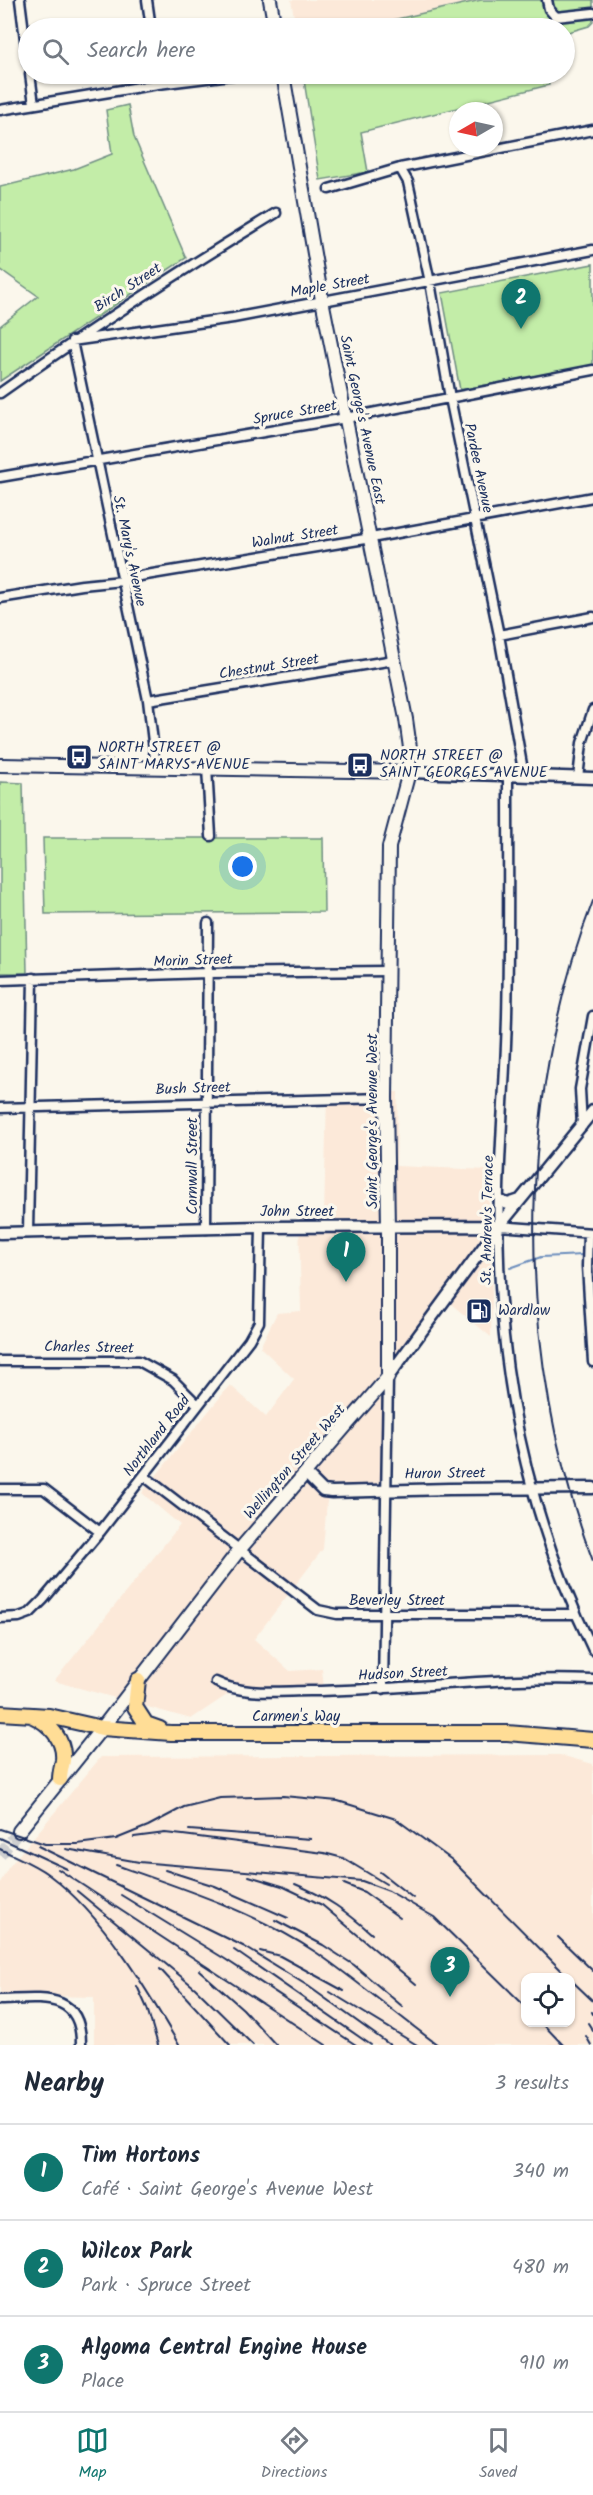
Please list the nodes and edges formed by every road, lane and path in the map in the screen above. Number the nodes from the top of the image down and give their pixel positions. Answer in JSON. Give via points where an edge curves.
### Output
{"nodes":[{"id":1,"x":20,"y":0,"type":"edge"},
{"id":2,"x":147,"y":0,"type":"edge"},
{"id":3,"x":270,"y":0,"type":"edge"},
{"id":4,"x":547,"y":0,"type":"edge"},
{"id":5,"x":593,"y":13,"type":"edge"},
{"id":6,"x":22,"y":18,"type":"edge"},
{"id":7,"x":150,"y":18,"type":"edge"},
{"id":8,"x":273,"y":18,"type":"edge"},
{"id":9,"x":31,"y":84,"type":"edge"},
{"id":10,"x":158,"y":84,"type":"edge"},
{"id":11,"x":285,"y":84,"type":"edge"},
{"id":12,"x":34,"y":104,"type":"junction"},
{"id":13,"x":0,"y":110,"type":"edge"},
{"id":14,"x":593,"y":130,"type":"edge"},
{"id":15,"x":400,"y":168,"type":"junction"},
{"id":16,"x":329,"y":189,"type":"dead end"},
{"id":17,"x":276,"y":213,"type":"dead end"},
{"id":18,"x":593,"y":250,"type":"edge"},
{"id":19,"x":430,"y":282,"type":"junction"},
{"id":20,"x":322,"y":300,"type":"junction"},
{"id":21,"x":72,"y":341,"type":"junction"},
{"id":22,"x":593,"y":370,"type":"edge"},
{"id":23,"x":0,"y":393,"type":"edge"},
{"id":24,"x":450,"y":398,"type":"junction"},
{"id":25,"x":346,"y":418,"type":"junction"},
{"id":26,"x":96,"y":460,"type":"junction"},
{"id":27,"x":0,"y":477,"type":"edge"},
{"id":28,"x":593,"y":497,"type":"edge"},
{"id":29,"x":475,"y":519,"type":"junction"},
{"id":30,"x":371,"y":538,"type":"junction"},
{"id":31,"x":122,"y":581,"type":"junction"},
{"id":32,"x":0,"y":598,"type":"edge"},
{"id":33,"x":593,"y":617,"type":"edge"},
{"id":34,"x":499,"y":635,"type":"junction"},
{"id":35,"x":394,"y":660,"type":"junction"},
{"id":36,"x":148,"y":700,"type":"junction"},
{"id":37,"x":593,"y":710,"type":"edge"},
{"id":38,"x":0,"y":765,"type":"edge"},
{"id":39,"x":156,"y":767,"type":"junction"},
{"id":40,"x":207,"y":768,"type":"junction"},
{"id":41,"x":408,"y":772,"type":"junction"},
{"id":42,"x":508,"y":776,"type":"junction"},
{"id":43,"x":524,"y":776,"type":"junction"},
{"id":44,"x":578,"y":777,"type":"junction"},
{"id":45,"x":593,"y":778,"type":"edge"},
{"id":46,"x":212,"y":836,"type":"dead end"},
{"id":47,"x":208,"y":923,"type":"dead end"},
{"id":48,"x":388,"y":971,"type":"junction"},
{"id":49,"x":207,"y":973,"type":"junction"},
{"id":50,"x":33,"y":978,"type":"junction"},
{"id":51,"x":0,"y":980,"type":"edge"},
{"id":52,"x":593,"y":1016,"type":"edge"},
{"id":53,"x":386,"y":1098,"type":"junction"},
{"id":54,"x":207,"y":1102,"type":"junction"},
{"id":55,"x":29,"y":1107,"type":"junction"},
{"id":56,"x":0,"y":1108,"type":"edge"},
{"id":57,"x":593,"y":1111,"type":"edge"},
{"id":58,"x":582,"y":1126,"type":"junction"},
{"id":59,"x":520,"y":1200,"type":"junction"},
{"id":60,"x":500,"y":1201,"type":"junction"},
{"id":61,"x":499,"y":1226,"type":"junction"},
{"id":62,"x":261,"y":1227,"type":"junction"},
{"id":63,"x":388,"y":1228,"type":"junction"},
{"id":64,"x":206,"y":1229,"type":"junction"},
{"id":65,"x":28,"y":1232,"type":"junction"},
{"id":66,"x":0,"y":1233,"type":"edge"},
{"id":67,"x":590,"y":1233,"type":"edge"},
{"id":68,"x":0,"y":1361,"type":"edge"},
{"id":69,"x":593,"y":1362,"type":"edge"},
{"id":70,"x":388,"y":1377,"type":"junction"},
{"id":71,"x":198,"y":1405,"type":"junction"},
{"id":72,"x":305,"y":1473,"type":"junction"},
{"id":73,"x":144,"y":1476,"type":"junction"},
{"id":74,"x":533,"y":1488,"type":"junction"},
{"id":75,"x":593,"y":1488,"type":"edge"},
{"id":76,"x":0,"y":1489,"type":"edge"},
{"id":77,"x":386,"y":1491,"type":"junction"},
{"id":78,"x":100,"y":1532,"type":"junction"},
{"id":79,"x":240,"y":1549,"type":"junction"},
{"id":80,"x":384,"y":1614,"type":"junction"},
{"id":81,"x":575,"y":1614,"type":"junction"},
{"id":82,"x":0,"y":1618,"type":"edge"},
{"id":83,"x":593,"y":1650,"type":"edge"},
{"id":84,"x":138,"y":1680,"type":"junction"},
{"id":85,"x":593,"y":1680,"type":"edge"},
{"id":86,"x":216,"y":1682,"type":"dead end"},
{"id":87,"x":383,"y":1689,"type":"junction"},
{"id":88,"x":0,"y":1713,"type":"edge"},
{"id":89,"x":31,"y":1715,"type":"junction"},
{"id":90,"x":102,"y":1728,"type":"junction"},
{"id":91,"x":171,"y":1733,"type":"junction"},
{"id":92,"x":593,"y":1740,"type":"edge"},
{"id":93,"x":60,"y":1779,"type":"junction"},
{"id":94,"x":19,"y":1831,"type":"tunnel mouth"},
{"id":95,"x":0,"y":2000,"type":"edge"},
{"id":96,"x":81,"y":2045,"type":"edge"}],
"edges":[{"from":1,"to":6,"type":"street"},
{"from":2,"to":7,"type":"street"},
{"from":3,"to":8,"type":"main road"},
{"from":4,"to":5,"type":"street","via":[[556,17]]},
{"from":9,"to":12,"type":"street"},
{"from":10,"to":12,"type":"street"},
{"from":11,"to":20,"type":"main road","name":"Saint George's Avenue East"},
{"from":12,"to":13,"type":"street"},
{"from":14,"to":15,"type":"street"},
{"from":15,"to":16,"type":"street"},
{"from":15,"to":19,"type":"street","name":"Pardee Avenue","via":[[408,182]]},
{"from":17,"to":21,"type":"street","name":"Birch Street"},
{"from":18,"to":19,"type":"street","name":"Maple Street"},
{"from":19,"to":20,"type":"street","name":"Maple Street"},
{"from":19,"to":24,"type":"street","name":"Pardee Avenue"},
{"from":20,"to":21,"type":"street","name":"Maple Street","via":[[233,318]]},
{"from":20,"to":25,"type":"main road","name":"Saint George's Avenue East"},
{"from":21,"to":23,"type":"street","name":"Birch Street"},
{"from":21,"to":26,"type":"street","name":"St. Mary's Avenue"},
{"from":22,"to":24,"type":"street","name":"Spruce Street"},
{"from":24,"to":25,"type":"street","name":"Spruce Street"},
{"from":24,"to":29,"type":"street","name":"Pardee Avenue"},
{"from":25,"to":26,"type":"street","name":"Spruce Street"},
{"from":25,"to":30,"type":"main road","name":"Saint George's Avenue East"},
{"from":26,"to":27,"type":"street","name":"Spruce Street"},
{"from":26,"to":31,"type":"street","name":"St. Mary's Avenue"},
{"from":28,"to":29,"type":"street","name":"Walnut Street"},
{"from":29,"to":30,"type":"street","name":"Walnut Street"},
{"from":29,"to":34,"type":"street","name":"Pardee Avenue"},
{"from":30,"to":31,"type":"street","name":"Walnut Street"},
{"from":30,"to":35,"type":"main road","name":"Saint George's Avenue East"},
{"from":31,"to":32,"type":"street","name":"Walnut Street"},
{"from":31,"to":36,"type":"street","name":"St. Mary's Avenue"},
{"from":33,"to":34,"type":"street"},
{"from":34,"to":43,"type":"street","name":"Pardee Avenue"},
{"from":35,"to":36,"type":"street","name":"Chestnut Street"},
{"from":35,"to":41,"type":"main road","name":"Saint George's Avenue East","via":[[410,748]]},
{"from":36,"to":39,"type":"street","name":"St. Mary's Avenue"},
{"from":37,"to":44,"type":"street","via":[[582,743]]},
{"from":38,"to":39,"type":"main road"},
{"from":39,"to":40,"type":"main road"},
{"from":40,"to":41,"type":"main road"},
{"from":40,"to":46,"type":"street"},
{"from":41,"to":42,"type":"street"},
{"from":41,"to":48,"type":"main road","name":"Saint George's Avenue West","via":[[388,847]]},
{"from":42,"to":43,"type":"street"},
{"from":42,"to":60,"type":"street","name":"St. Andrew's Terrace","via":[[507,1016]]},
{"from":43,"to":44,"type":"street"},
{"from":44,"to":45,"type":"street"},
{"from":47,"to":49,"type":"street","name":"Cornwall Street"},
{"from":48,"to":49,"type":"street","name":"Morin Street"},
{"from":48,"to":53,"type":"main road","name":"Saint George's Avenue West"},
{"from":49,"to":50,"type":"street","name":"Morin Street"},
{"from":49,"to":54,"type":"street","name":"Cornwall Street"},
{"from":50,"to":51,"type":"street","name":"Morin Street"},
{"from":50,"to":55,"type":"street"},
{"from":52,"to":58,"type":"street","via":[[580,1089]]},
{"from":53,"to":54,"type":"street","name":"Bush Street"},
{"from":53,"to":63,"type":"main road","name":"Saint George's Avenue West"},
{"from":54,"to":55,"type":"street","name":"Bush Street"},
{"from":54,"to":64,"type":"street","name":"Cornwall Street"},
{"from":55,"to":56,"type":"street","name":"Bush Street"},
{"from":55,"to":65,"type":"street"},
{"from":57,"to":58,"type":"street","name":"Wellington Street West"},
{"from":58,"to":59,"type":"street","name":"Wellington Street West"},
{"from":59,"to":60,"type":"street","via":[[508,1204]]},
{"from":59,"to":61,"type":"street","name":"Wellington Street West"},
{"from":60,"to":61,"type":"street","name":"St. Andrew's Terrace"},
{"from":61,"to":63,"type":"street","name":"John Street"},
{"from":61,"to":67,"type":"street","name":"John Street"},
{"from":61,"to":70,"type":"street","name":"Wellington Street West"},
{"from":61,"to":74,"type":"street","name":"St. Andrew's Terrace","via":[[502,1321],[516,1420]]},
{"from":62,"to":63,"type":"street","name":"John Street"},
{"from":62,"to":64,"type":"street","name":"John Street"},
{"from":62,"to":71,"type":"street","name":"Northland Road","via":[[259,1322]]},
{"from":63,"to":70,"type":"main road","name":"Saint George's Avenue West"},
{"from":64,"to":65,"type":"street","name":"John Street"},
{"from":65,"to":66,"type":"street","name":"John Street"},
{"from":67,"to":69,"type":"street","via":[[587,1266]]},
{"from":68,"to":71,"type":"street","name":"Charles Street","via":[[139,1361],[173,1380]]},
{"from":70,"to":72,"type":"main road","name":"Wellington Street West"},
{"from":70,"to":77,"type":"street","name":"Saint George's Avenue West"},
{"from":71,"to":73,"type":"street","name":"Northland Road"},
{"from":72,"to":77,"type":"street","name":"Huron Street","via":[[323,1491]]},
{"from":72,"to":79,"type":"main road","name":"Wellington Street West"},
{"from":73,"to":78,"type":"street","name":"Northland Road"},
{"from":73,"to":79,"type":"street","name":"Beverley Street"},
{"from":74,"to":75,"type":"street","name":"Huron Street"},
{"from":74,"to":77,"type":"street","name":"Huron Street"},
{"from":74,"to":81,"type":"street","name":"St. Andrew's Terrace","via":[[541,1523]]},
{"from":76,"to":78,"type":"street","via":[[44,1490]]},
{"from":77,"to":80,"type":"street","name":"Saint George's Avenue West"},
{"from":78,"to":82,"type":"street","name":"Northland Road","via":[[30,1613]]},
{"from":79,"to":80,"type":"street","name":"Beverley Street","via":[[318,1610]]},
{"from":79,"to":84,"type":"main road","name":"Wellington Street West"},
{"from":80,"to":81,"type":"street","name":"Beverley Street"},
{"from":80,"to":87,"type":"street","name":"Saint George's Avenue West"},
{"from":81,"to":83,"type":"street","name":"St. Andrew's Terrace"},
{"from":84,"to":90,"type":"main road","name":"Wellington Street West"},
{"from":84,"to":91,"type":"highway","via":[[135,1707],[141,1719]]},
{"from":85,"to":87,"type":"street","name":"Hudson Street"},
{"from":86,"to":87,"type":"street","name":"Hudson Street","via":[[250,1691]]},
{"from":88,"to":89,"type":"highway","name":"Carmen's Way"},
{"from":89,"to":90,"type":"highway","name":"Carmen's Way"},
{"from":89,"to":93,"type":"highway","via":[[53,1730],[61,1744]]},
{"from":90,"to":91,"type":"highway","name":"Carmen's Way"},
{"from":90,"to":93,"type":"main road","name":"Wellington Street West"},
{"from":91,"to":92,"type":"highway","name":"Carmen's Way","via":[[507,1733]]},
{"from":93,"to":94,"type":"main road","name":"Wellington Street West"},
{"from":95,"to":96,"type":"street","via":[[48,1999],[67,2005],[77,2017]]}]}
